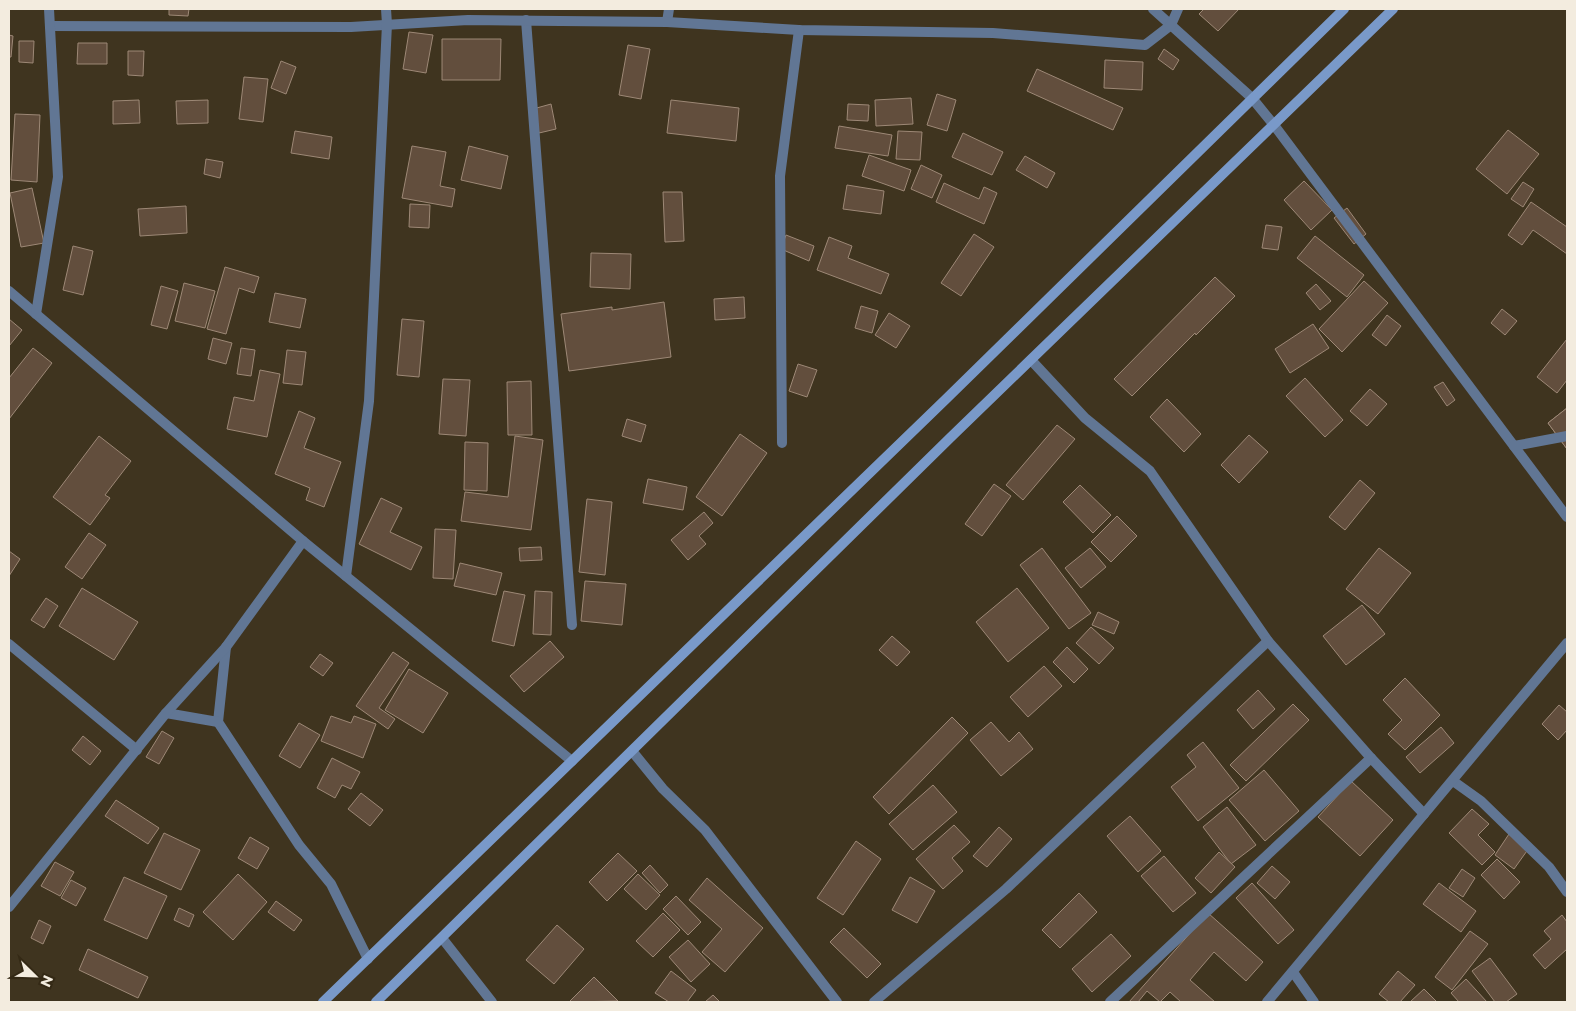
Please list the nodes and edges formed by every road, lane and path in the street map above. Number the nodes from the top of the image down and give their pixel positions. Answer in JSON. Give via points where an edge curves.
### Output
{"nodes":[{"id":1,"x":49,"y":9,"type":"edge"},
{"id":2,"x":386,"y":9,"type":"edge"},
{"id":3,"x":669,"y":9,"type":"edge"},
{"id":4,"x":1153,"y":9,"type":"edge"},
{"id":5,"x":1178,"y":9,"type":"edge"},
{"id":6,"x":1344,"y":9,"type":"edge"},
{"id":7,"x":1393,"y":9,"type":"edge"},
{"id":8,"x":526,"y":20,"type":"junction"},
{"id":9,"x":667,"y":22,"type":"junction"},
{"id":10,"x":387,"y":24,"type":"junction"},
{"id":11,"x":1171,"y":25,"type":"junction"},
{"id":12,"x":50,"y":26,"type":"junction"},
{"id":13,"x":799,"y":30,"type":"junction"},
{"id":14,"x":1252,"y":98,"type":"junction"},
{"id":15,"x":1274,"y":125,"type":"junction"},
{"id":16,"x":9,"y":291,"type":"edge"},
{"id":17,"x":36,"y":314,"type":"junction"},
{"id":18,"x":1031,"y":360,"type":"junction"},
{"id":19,"x":1567,"y":436,"type":"edge"},
{"id":20,"x":782,"y":443,"type":"dead end"},
{"id":21,"x":1514,"y":446,"type":"junction"},
{"id":22,"x":1567,"y":517,"type":"edge"},
{"id":23,"x":303,"y":541,"type":"junction"},
{"id":24,"x":346,"y":576,"type":"junction"},
{"id":25,"x":572,"y":625,"type":"dead end"},
{"id":26,"x":1268,"y":641,"type":"junction"},
{"id":27,"x":1567,"y":643,"type":"edge"},
{"id":28,"x":9,"y":644,"type":"edge"},
{"id":29,"x":226,"y":646,"type":"junction"},
{"id":30,"x":166,"y":713,"type":"junction"},
{"id":31,"x":218,"y":722,"type":"junction"},
{"id":32,"x":137,"y":750,"type":"junction"},
{"id":33,"x":632,"y":751,"type":"junction"},
{"id":34,"x":1371,"y":758,"type":"junction"},
{"id":35,"x":572,"y":761,"type":"junction"},
{"id":36,"x":1453,"y":781,"type":"junction"},
{"id":37,"x":1424,"y":814,"type":"junction"},
{"id":38,"x":1567,"y":892,"type":"edge"},
{"id":39,"x":9,"y":907,"type":"edge"},
{"id":40,"x":442,"y":938,"type":"junction"},
{"id":41,"x":368,"y":959,"type":"junction"},
{"id":42,"x":1293,"y":972,"type":"junction"},
{"id":43,"x":323,"y":1002,"type":"edge"},
{"id":44,"x":376,"y":1002,"type":"edge"},
{"id":45,"x":492,"y":1002,"type":"edge"},
{"id":46,"x":837,"y":1002,"type":"edge"},
{"id":47,"x":874,"y":1002,"type":"edge"},
{"id":48,"x":1110,"y":1002,"type":"edge"},
{"id":49,"x":1267,"y":1002,"type":"edge"},
{"id":50,"x":1314,"y":1002,"type":"edge"}],
"edges":[{"from":1,"to":12,"type":"street"},
{"from":2,"to":10,"type":"street"},
{"from":3,"to":9,"type":"street"},
{"from":4,"to":11,"type":"street"},
{"from":5,"to":11,"type":"street"},
{"from":6,"to":14,"type":"main road"},
{"from":7,"to":15,"type":"main road"},
{"from":8,"to":9,"type":"street"},
{"from":8,"to":10,"type":"street"},
{"from":8,"to":25,"type":"street"},
{"from":9,"to":13,"type":"street"},
{"from":10,"to":12,"type":"street"},
{"from":10,"to":24,"type":"street","via":[[369,401]]},
{"from":11,"to":13,"type":"street","via":[[1145,46],[993,33]]},
{"from":11,"to":14,"type":"street"},
{"from":12,"to":17,"type":"street","via":[[58,177]]},
{"from":13,"to":20,"type":"street","via":[[780,176]]},
{"from":14,"to":15,"type":"street"},
{"from":14,"to":35,"type":"main road"},
{"from":15,"to":18,"type":"main road"},
{"from":15,"to":21,"type":"street"},
{"from":16,"to":17,"type":"street"},
{"from":17,"to":23,"type":"street"},
{"from":18,"to":26,"type":"street","via":[[1084,418],[1150,471]]},
{"from":18,"to":33,"type":"main road"},
{"from":19,"to":21,"type":"street"},
{"from":21,"to":22,"type":"street"},
{"from":23,"to":24,"type":"street"},
{"from":23,"to":29,"type":"street"},
{"from":24,"to":35,"type":"street"},
{"from":26,"to":34,"type":"street"},
{"from":26,"to":47,"type":"street","via":[[1006,889]]},
{"from":27,"to":36,"type":"street"},
{"from":28,"to":32,"type":"street"},
{"from":29,"to":30,"type":"street"},
{"from":29,"to":31,"type":"street"},
{"from":30,"to":31,"type":"street"},
{"from":30,"to":32,"type":"street"},
{"from":31,"to":41,"type":"street","via":[[299,845],[331,884]]},
{"from":32,"to":39,"type":"street"},
{"from":33,"to":40,"type":"main road"},
{"from":33,"to":46,"type":"street","via":[[663,789],[705,830]]},
{"from":34,"to":37,"type":"street"},
{"from":34,"to":48,"type":"street"},
{"from":35,"to":41,"type":"main road"},
{"from":36,"to":37,"type":"street"},
{"from":36,"to":38,"type":"street","via":[[1481,801],[1549,867]]},
{"from":37,"to":42,"type":"street"},
{"from":40,"to":44,"type":"main road"},
{"from":40,"to":45,"type":"street"},
{"from":41,"to":43,"type":"main road"},
{"from":42,"to":49,"type":"street"},
{"from":42,"to":50,"type":"street"}]}
